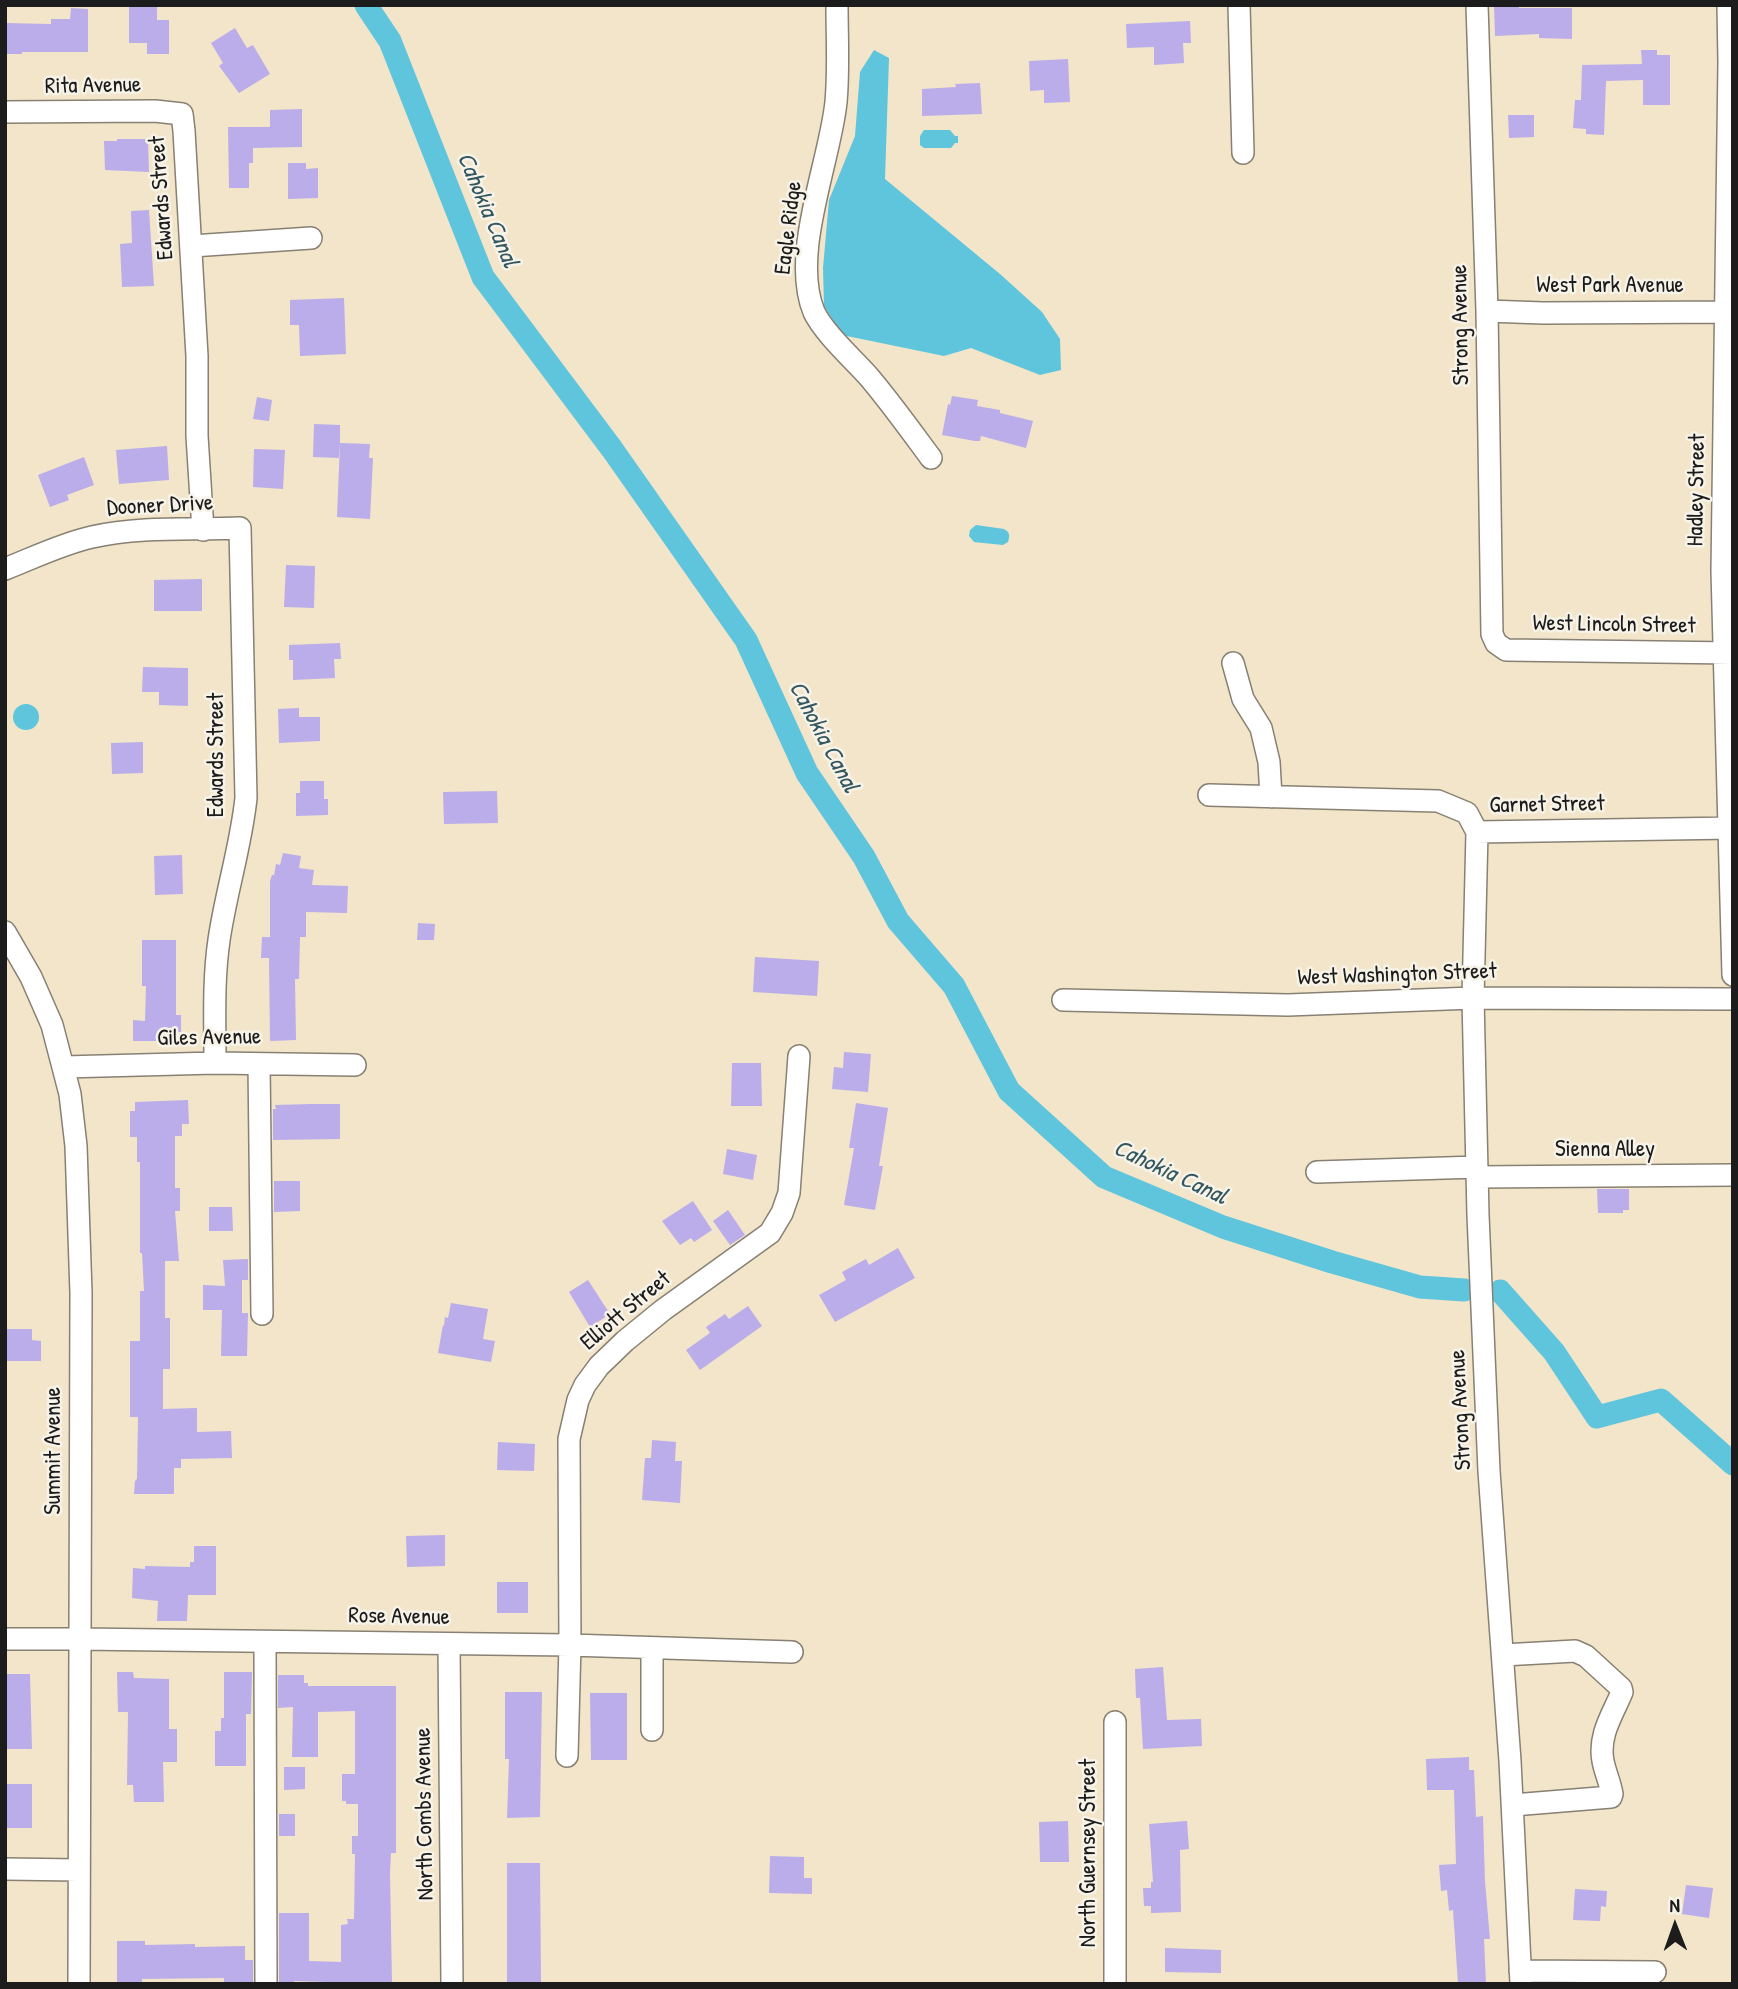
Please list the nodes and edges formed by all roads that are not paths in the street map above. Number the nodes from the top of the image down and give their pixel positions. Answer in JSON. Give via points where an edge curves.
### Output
{"nodes":[{"id":1,"x":837,"y":5,"type":"edge"},
{"id":2,"x":1239,"y":5,"type":"edge"},
{"id":3,"x":1477,"y":5,"type":"edge"},
{"id":4,"x":1728,"y":5,"type":"edge"},
{"id":5,"x":5,"y":113,"type":"edge"},
{"id":6,"x":182,"y":114,"type":"joint"},
{"id":7,"x":1243,"y":153,"type":"dead end"},
{"id":8,"x":311,"y":238,"type":"dead end"},
{"id":9,"x":192,"y":246,"type":"junction"},
{"id":10,"x":1487,"y":311,"type":"junction"},
{"id":11,"x":1729,"y":312,"type":"edge"},
{"id":12,"x":931,"y":458,"type":"dead end"},
{"id":13,"x":240,"y":528,"type":"joint"},
{"id":14,"x":203,"y":530,"type":"junction"},
{"id":15,"x":5,"y":569,"type":"edge"},
{"id":16,"x":1496,"y":643,"type":"joint"},
{"id":17,"x":1728,"y":653,"type":"edge"},
{"id":18,"x":1233,"y":663,"type":"dead end"},
{"id":19,"x":1209,"y":795,"type":"dead end"},
{"id":20,"x":1271,"y":797,"type":"junction"},
{"id":21,"x":1731,"y":828,"type":"edge"},
{"id":22,"x":1477,"y":832,"type":"junction"},
{"id":23,"x":5,"y":932,"type":"edge"},
{"id":24,"x":1733,"y":975,"type":"edge"},
{"id":25,"x":1473,"y":998,"type":"junction"},
{"id":26,"x":1733,"y":999,"type":"edge"},
{"id":27,"x":1063,"y":1000,"type":"dead end"},
{"id":28,"x":799,"y":1056,"type":"dead end"},
{"id":29,"x":215,"y":1063,"type":"junction"},
{"id":30,"x":259,"y":1064,"type":"junction"},
{"id":31,"x":355,"y":1065,"type":"dead end"},
{"id":32,"x":64,"y":1067,"type":"junction"},
{"id":33,"x":1317,"y":1172,"type":"dead end"},
{"id":34,"x":1477,"y":1172,"type":"junction"},
{"id":35,"x":1733,"y":1175,"type":"edge"},
{"id":36,"x":262,"y":1314,"type":"dead end"},
{"id":37,"x":5,"y":1639,"type":"edge"},
{"id":38,"x":79,"y":1639,"type":"junction"},
{"id":39,"x":265,"y":1642,"type":"junction"},
{"id":40,"x":449,"y":1644,"type":"junction"},
{"id":41,"x":570,"y":1645,"type":"junction"},
{"id":42,"x":652,"y":1648,"type":"junction"},
{"id":43,"x":792,"y":1652,"type":"dead end"},
{"id":44,"x":1503,"y":1655,"type":"junction"},
{"id":45,"x":1115,"y":1723,"type":"dead end"},
{"id":46,"x":652,"y":1730,"type":"dead end"},
{"id":47,"x":567,"y":1756,"type":"dead end"},
{"id":48,"x":1513,"y":1805,"type":"junction"},
{"id":49,"x":5,"y":1869,"type":"edge"},
{"id":50,"x":79,"y":1870,"type":"junction"},
{"id":51,"x":1655,"y":1972,"type":"dead end"},
{"id":52,"x":1520,"y":1977,"type":"edge"},
{"id":53,"x":79,"y":1984,"type":"edge"},
{"id":54,"x":266,"y":1984,"type":"edge"},
{"id":55,"x":453,"y":1984,"type":"edge"},
{"id":56,"x":1115,"y":1984,"type":"edge"}],
"edges":[{"from":1,"to":12,"type":"street","name":"Eagle Ridge","via":[[836,102],[808,247],[809,298],[820,322],[877,386]]},
{"from":2,"to":7,"type":"street"},
{"from":3,"to":10,"type":"street","name":"Strong Avenue"},
{"from":4,"to":11,"type":"street","name":"Hadley Street"},
{"from":5,"to":6,"type":"street","name":"Rita Avenue"},
{"from":6,"to":9,"type":"street","name":"Edwards Street"},
{"from":8,"to":9,"type":"street"},
{"from":9,"to":14,"type":"street","name":"Edwards Street"},
{"from":10,"to":11,"type":"street","name":"West Park Avenue"},
{"from":10,"to":16,"type":"street","name":"Strong Avenue","via":[[1492,634]]},
{"from":11,"to":17,"type":"street","name":"Hadley Street","via":[[1722,571]]},
{"from":13,"to":14,"type":"street","name":"Dooner Drive"},
{"from":13,"to":29,"type":"street","name":"Edwards Street","via":[[246,798],[219,942]]},
{"from":14,"to":15,"type":"street","name":"Dooner Drive","via":[[155,529],[89,537]]},
{"from":16,"to":17,"type":"street","name":"West Lincoln Street","via":[[1506,650]]},
{"from":17,"to":21,"type":"street","name":"Hadley Street"},
{"from":18,"to":20,"type":"street","via":[[1243,699],[1261,728]]},
{"from":19,"to":20,"type":"street","name":"Garnet Street"},
{"from":20,"to":22,"type":"street","name":"Garnet Street","via":[[1438,801],[1467,813]]},
{"from":21,"to":22,"type":"street","name":"Garnet Street"},
{"from":21,"to":24,"type":"street","name":"Hadley Street"},
{"from":22,"to":25,"type":"street","name":"Strong Avenue"},
{"from":23,"to":32,"type":"street","name":"Summit Avenue","via":[[52,1025]]},
{"from":25,"to":26,"type":"street","name":"West Washington Street"},
{"from":25,"to":27,"type":"street","name":"West Washington Street","via":[[1287,1005]]},
{"from":25,"to":34,"type":"street","name":"Strong Avenue"},
{"from":28,"to":41,"type":"street","name":"Elliott Street","via":[[789,1193],[770,1233],[625,1341],[599,1366],[578,1400],[569,1439]]},
{"from":29,"to":30,"type":"street","name":"Giles Avenue"},
{"from":29,"to":32,"type":"street","name":"Giles Avenue"},
{"from":30,"to":31,"type":"street","name":"Giles Avenue"},
{"from":30,"to":36,"type":"street"},
{"from":32,"to":38,"type":"street","name":"Summit Avenue","via":[[76,1146],[81,1293]]},
{"from":33,"to":34,"type":"street","name":"Sienna Alley"},
{"from":34,"to":35,"type":"street","name":"Sienna Alley"},
{"from":34,"to":44,"type":"street","name":"Strong Avenue","via":[[1489,1471]]},
{"from":37,"to":38,"type":"street","name":"Rose Avenue"},
{"from":38,"to":39,"type":"street","name":"Rose Avenue"},
{"from":38,"to":50,"type":"street","name":"Summit Avenue"},
{"from":39,"to":40,"type":"street","name":"Rose Avenue"},
{"from":39,"to":54,"type":"street"},
{"from":40,"to":41,"type":"street","name":"Rose Avenue"},
{"from":40,"to":55,"type":"street","name":"North Combs Avenue"},
{"from":41,"to":42,"type":"street","name":"Rose Avenue"},
{"from":41,"to":47,"type":"street","name":"Elliott Street"},
{"from":42,"to":43,"type":"street","name":"Rose Avenue"},
{"from":42,"to":46,"type":"street"},
{"from":44,"to":48,"type":"street","name":"Strong Avenue"},
{"from":44,"to":48,"type":"street","via":[[1575,1651],[1622,1692],[1602,1749],[1611,1797]]},
{"from":45,"to":56,"type":"street","name":"North Guernsey Street"},
{"from":48,"to":52,"type":"street","name":"Strong Avenue"},
{"from":49,"to":50,"type":"street"},
{"from":50,"to":53,"type":"street","name":"Summit Avenue"},
{"from":51,"to":52,"type":"street"}]}
